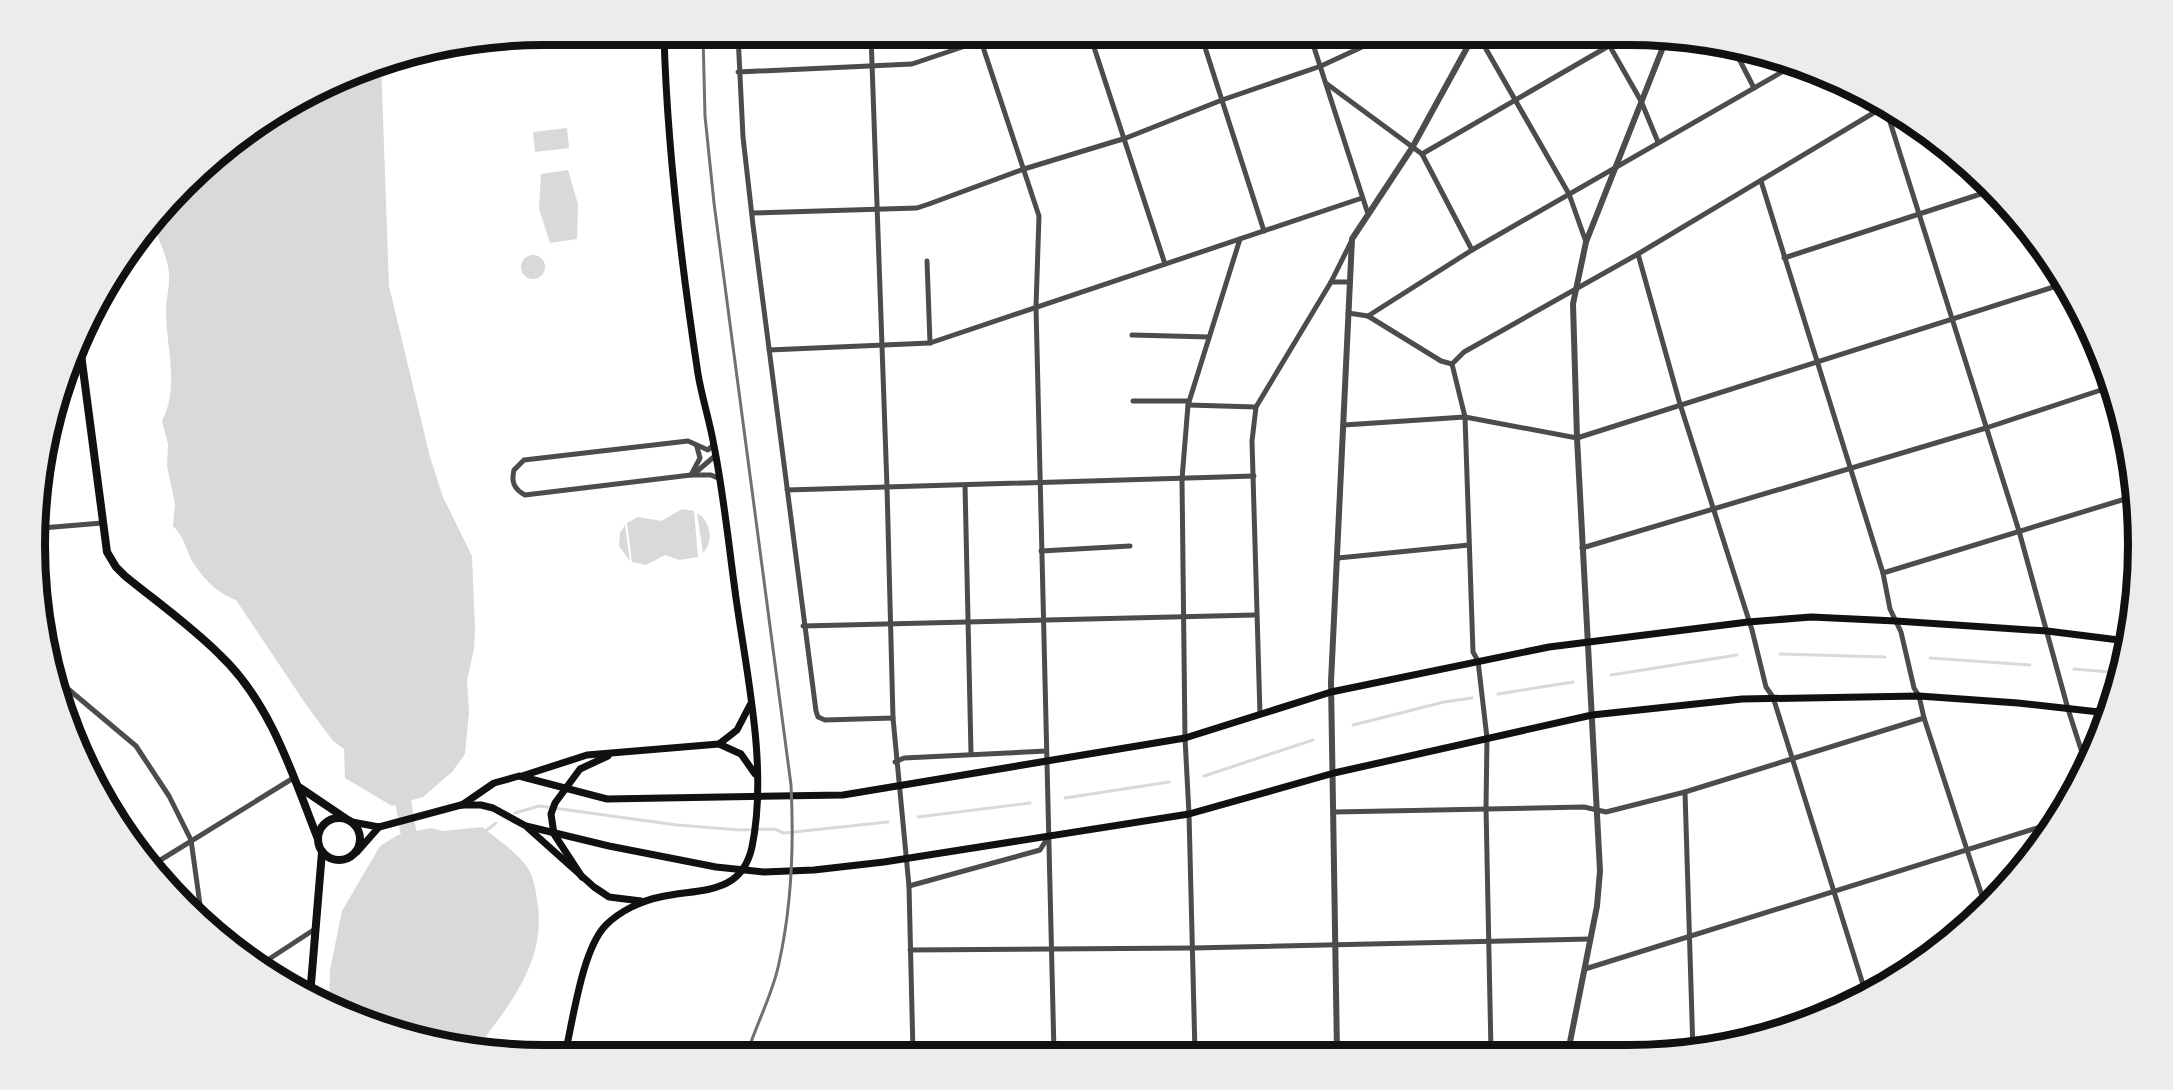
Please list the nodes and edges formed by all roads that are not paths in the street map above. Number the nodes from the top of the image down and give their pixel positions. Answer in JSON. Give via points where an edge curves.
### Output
{"nodes":[{"id":1,"x":665,"y":45,"type":"edge"},
{"id":2,"x":738,"y":45,"type":"edge"},
{"id":3,"x":871,"y":45,"type":"edge"},
{"id":4,"x":962,"y":45,"type":"edge"},
{"id":5,"x":982,"y":45,"type":"edge"},
{"id":6,"x":1093,"y":45,"type":"edge"},
{"id":7,"x":1204,"y":45,"type":"edge"},
{"id":8,"x":1314,"y":45,"type":"edge"},
{"id":9,"x":1366,"y":45,"type":"edge"},
{"id":10,"x":1470,"y":45,"type":"edge"},
{"id":11,"x":1482,"y":45,"type":"edge"},
{"id":12,"x":1609,"y":45,"type":"joint"},
{"id":13,"x":1663,"y":46,"type":"edge"},
{"id":14,"x":1739,"y":58,"type":"edge"},
{"id":15,"x":872,"y":66,"type":"junction"},
{"id":16,"x":1321,"y":66,"type":"junction"},
{"id":17,"x":1784,"y":71,"type":"edge"},
{"id":18,"x":738,"y":72,"type":"junction"},
{"id":19,"x":1327,"y":84,"type":"junction"},
{"id":20,"x":1754,"y":88,"type":"junction"},
{"id":21,"x":1515,"y":98,"type":"junction"},
{"id":22,"x":1222,"y":100,"type":"junction"},
{"id":23,"x":1641,"y":101,"type":"junction"},
{"id":24,"x":1876,"y":111,"type":"edge"},
{"id":25,"x":1889,"y":119,"type":"edge"},
{"id":26,"x":1126,"y":138,"type":"junction"},
{"id":27,"x":1658,"y":142,"type":"junction"},
{"id":28,"x":1412,"y":148,"type":"junction"},
{"id":29,"x":1422,"y":154,"type":"junction"},
{"id":30,"x":1024,"y":169,"type":"junction"},
{"id":31,"x":1613,"y":169,"type":"junction"},
{"id":32,"x":1761,"y":182,"type":"junction"},
{"id":33,"x":1984,"y":193,"type":"edge"},
{"id":34,"x":1569,"y":194,"type":"junction"},
{"id":35,"x":1362,"y":198,"type":"junction"},
{"id":36,"x":878,"y":208,"type":"junction"},
{"id":37,"x":752,"y":213,"type":"junction"},
{"id":38,"x":1918,"y":213,"type":"junction"},
{"id":39,"x":1368,"y":214,"type":"junction"},
{"id":40,"x":1264,"y":231,"type":"junction"},
{"id":41,"x":1240,"y":239,"type":"junction"},
{"id":42,"x":1353,"y":239,"type":"junction"},
{"id":43,"x":1586,"y":242,"type":"junction"},
{"id":44,"x":1472,"y":250,"type":"junction"},
{"id":45,"x":1638,"y":254,"type":"junction"},
{"id":46,"x":1784,"y":258,"type":"junction"},
{"id":47,"x":927,"y":261,"type":"dead end"},
{"id":48,"x":1165,"y":264,"type":"junction"},
{"id":49,"x":1330,"y":282,"type":"junction"},
{"id":50,"x":1350,"y":282,"type":"junction"},
{"id":51,"x":2056,"y":286,"type":"edge"},
{"id":52,"x":1575,"y":287,"type":"junction"},
{"id":53,"x":1036,"y":307,"type":"junction"},
{"id":54,"x":1348,"y":313,"type":"junction"},
{"id":55,"x":1368,"y":316,"type":"junction"},
{"id":56,"x":1952,"y":319,"type":"junction"},
{"id":57,"x":1132,"y":335,"type":"dead end"},
{"id":58,"x":1209,"y":337,"type":"junction"},
{"id":59,"x":930,"y":343,"type":"junction"},
{"id":60,"x":882,"y":345,"type":"junction"},
{"id":61,"x":769,"y":350,"type":"junction"},
{"id":62,"x":81,"y":358,"type":"edge"},
{"id":63,"x":1452,"y":364,"type":"junction"},
{"id":64,"x":1817,"y":364,"type":"junction"},
{"id":65,"x":2103,"y":389,"type":"edge"},
{"id":66,"x":1133,"y":401,"type":"dead end"},
{"id":67,"x":1189,"y":403,"type":"junction"},
{"id":68,"x":1680,"y":404,"type":"junction"},
{"id":69,"x":1256,"y":407,"type":"junction"},
{"id":70,"x":1465,"y":417,"type":"junction"},
{"id":71,"x":1344,"y":425,"type":"junction"},
{"id":72,"x":1986,"y":428,"type":"junction"},
{"id":73,"x":1577,"y":438,"type":"junction"},
{"id":74,"x":714,"y":444,"type":"junction"},
{"id":75,"x":695,"y":445,"type":"junction"},
{"id":76,"x":716,"y":455,"type":"junction"},
{"id":77,"x":1850,"y":468,"type":"junction"},
{"id":78,"x":691,"y":475,"type":"junction"},
{"id":79,"x":1254,"y":476,"type":"junction"},
{"id":80,"x":1182,"y":479,"type":"junction"},
{"id":81,"x":720,"y":480,"type":"junction"},
{"id":82,"x":1040,"y":483,"type":"junction"},
{"id":83,"x":965,"y":485,"type":"junction"},
{"id":84,"x":887,"y":487,"type":"junction"},
{"id":85,"x":787,"y":490,"type":"junction"},
{"id":86,"x":2126,"y":499,"type":"edge"},
{"id":87,"x":1714,"y":510,"type":"junction"},
{"id":88,"x":102,"y":523,"type":"junction"},
{"id":89,"x":46,"y":528,"type":"edge"},
{"id":90,"x":2019,"y":531,"type":"junction"},
{"id":91,"x":1469,"y":545,"type":"junction"},
{"id":92,"x":1130,"y":546,"type":"dead end"},
{"id":93,"x":1582,"y":548,"type":"junction"},
{"id":94,"x":1041,"y":551,"type":"junction"},
{"id":95,"x":1338,"y":558,"type":"junction"},
{"id":96,"x":1883,"y":573,"type":"junction"},
{"id":97,"x":1256,"y":615,"type":"junction"},
{"id":98,"x":1184,"y":618,"type":"junction"},
{"id":99,"x":1043,"y":621,"type":"junction"},
{"id":100,"x":1896,"y":621,"type":"junction"},
{"id":101,"x":968,"y":622,"type":"junction"},
{"id":102,"x":1748,"y":622,"type":"junction"},
{"id":103,"x":890,"y":624,"type":"junction"},
{"id":104,"x":803,"y":626,"type":"junction"},
{"id":105,"x":2047,"y":631,"type":"junction"},
{"id":106,"x":2119,"y":640,"type":"edge"},
{"id":107,"x":1588,"y":643,"type":"junction"},
{"id":108,"x":1478,"y":661,"type":"junction"},
{"id":109,"x":66,"y":687,"type":"edge"},
{"id":110,"x":1331,"y":692,"type":"junction"},
{"id":111,"x":1919,"y":696,"type":"junction"},
{"id":112,"x":1773,"y":697,"type":"junction"},
{"id":113,"x":751,"y":704,"type":"junction"},
{"id":114,"x":2068,"y":709,"type":"junction"},
{"id":115,"x":2099,"y":712,"type":"edge"},
{"id":116,"x":1260,"y":715,"type":"junction"},
{"id":117,"x":1592,"y":715,"type":"junction"},
{"id":118,"x":893,"y":718,"type":"junction"},
{"id":119,"x":1924,"y":718,"type":"junction"},
{"id":120,"x":1185,"y":738,"type":"junction"},
{"id":121,"x":1487,"y":738,"type":"junction"},
{"id":122,"x":719,"y":744,"type":"junction"},
{"id":123,"x":616,"y":753,"type":"junction"},
{"id":124,"x":971,"y":753,"type":"junction"},
{"id":125,"x":2082,"y":753,"type":"edge"},
{"id":126,"x":1046,"y":755,"type":"junction"},
{"id":127,"x":1790,"y":759,"type":"junction"},
{"id":128,"x":895,"y":762,"type":"junction"},
{"id":129,"x":1335,"y":773,"type":"junction"},
{"id":130,"x":757,"y":776,"type":"junction"},
{"id":131,"x":294,"y":777,"type":"junction"},
{"id":132,"x":519,"y":777,"type":"junction"},
{"id":133,"x":299,"y":786,"type":"junction"},
{"id":134,"x":564,"y":788,"type":"junction"},
{"id":135,"x":1685,"y":792,"type":"junction"},
{"id":136,"x":461,"y":805,"type":"junction"},
{"id":137,"x":1486,"y":807,"type":"junction"},
{"id":138,"x":1597,"y":810,"type":"junction"},
{"id":139,"x":1335,"y":812,"type":"junction"},
{"id":140,"x":1190,"y":814,"type":"junction"},
{"id":141,"x":349,"y":820,"type":"junction"},
{"id":142,"x":526,"y":826,"type":"junction"},
{"id":143,"x":381,"y":827,"type":"junction"},
{"id":144,"x":2041,"y":827,"type":"edge"},
{"id":145,"x":554,"y":834,"type":"junction"},
{"id":146,"x":1050,"y":834,"type":"junction"},
{"id":147,"x":318,"y":839,"type":"junction"},
{"id":148,"x":191,"y":840,"type":"junction"},
{"id":149,"x":1969,"y":850,"type":"junction"},
{"id":150,"x":322,"y":852,"type":"junction"},
{"id":151,"x":357,"y":852,"type":"junction"},
{"id":152,"x":158,"y":861,"type":"edge"},
{"id":153,"x":582,"y":877,"type":"junction"},
{"id":154,"x":909,"y":886,"type":"junction"},
{"id":155,"x":1833,"y":892,"type":"junction"},
{"id":156,"x":1983,"y":898,"type":"edge"},
{"id":157,"x":642,"y":901,"type":"junction"},
{"id":158,"x":200,"y":908,"type":"edge"},
{"id":159,"x":315,"y":929,"type":"junction"},
{"id":160,"x":1690,"y":934,"type":"junction"},
{"id":161,"x":1590,"y":939,"type":"junction"},
{"id":162,"x":1488,"y":941,"type":"junction"},
{"id":163,"x":1335,"y":944,"type":"junction"},
{"id":164,"x":1193,"y":948,"type":"junction"},
{"id":165,"x":1053,"y":949,"type":"junction"},
{"id":166,"x":910,"y":950,"type":"junction"},
{"id":167,"x":267,"y":961,"type":"edge"},
{"id":168,"x":1585,"y":969,"type":"junction"},
{"id":169,"x":311,"y":986,"type":"edge"},
{"id":170,"x":1863,"y":986,"type":"edge"},
{"id":171,"x":1693,"y":1041,"type":"edge"},
{"id":172,"x":567,"y":1045,"type":"edge"},
{"id":173,"x":913,"y":1045,"type":"edge"},
{"id":174,"x":1054,"y":1045,"type":"edge"},
{"id":175,"x":1195,"y":1045,"type":"edge"},
{"id":176,"x":1337,"y":1045,"type":"edge"},
{"id":177,"x":1491,"y":1045,"type":"edge"},
{"id":178,"x":1569,"y":1045,"type":"edge"}],
"edges":[{"from":1,"to":74,"type":"main road","via":[[683,261],[699,377]]},
{"from":2,"to":18,"type":"street"},
{"from":3,"to":15,"type":"street"},
{"from":4,"to":15,"type":"street","via":[[912,64]]},
{"from":5,"to":30,"type":"street"},
{"from":6,"to":26,"type":"street"},
{"from":7,"to":22,"type":"street"},
{"from":8,"to":16,"type":"street"},
{"from":9,"to":16,"type":"street"},
{"from":10,"to":28,"type":"street"},
{"from":11,"to":21,"type":"street"},
{"from":12,"to":21,"type":"street"},
{"from":12,"to":23,"type":"street"},
{"from":13,"to":23,"type":"street"},
{"from":14,"to":20,"type":"street"},
{"from":15,"to":18,"type":"street"},
{"from":15,"to":36,"type":"street"},
{"from":16,"to":19,"type":"street"},
{"from":16,"to":22,"type":"street"},
{"from":17,"to":20,"type":"street"},
{"from":18,"to":37,"type":"street"},
{"from":19,"to":28,"type":"street"},
{"from":19,"to":35,"type":"street"},
{"from":20,"to":27,"type":"street"},
{"from":21,"to":29,"type":"street"},
{"from":21,"to":34,"type":"street"},
{"from":22,"to":26,"type":"street"},
{"from":22,"to":40,"type":"street"},
{"from":23,"to":27,"type":"street"},
{"from":23,"to":31,"type":"street"},
{"from":24,"to":32,"type":"street"},
{"from":25,"to":38,"type":"street"},
{"from":26,"to":30,"type":"street"},
{"from":26,"to":48,"type":"street"},
{"from":27,"to":31,"type":"street"},
{"from":28,"to":29,"type":"street"},
{"from":28,"to":39,"type":"street"},
{"from":29,"to":44,"type":"street"},
{"from":30,"to":36,"type":"street","via":[[917,208]]},
{"from":30,"to":53,"type":"street","via":[[1039,216]]},
{"from":31,"to":34,"type":"street"},
{"from":31,"to":43,"type":"street"},
{"from":32,"to":45,"type":"street"},
{"from":32,"to":46,"type":"street"},
{"from":33,"to":38,"type":"street"},
{"from":34,"to":43,"type":"street"},
{"from":34,"to":44,"type":"street"},
{"from":35,"to":39,"type":"street"},
{"from":35,"to":40,"type":"street"},
{"from":36,"to":37,"type":"street"},
{"from":36,"to":60,"type":"street"},
{"from":37,"to":61,"type":"street"},
{"from":38,"to":46,"type":"street"},
{"from":38,"to":56,"type":"street"},
{"from":39,"to":42,"type":"street"},
{"from":40,"to":41,"type":"street"},
{"from":41,"to":48,"type":"street"},
{"from":41,"to":58,"type":"street"},
{"from":42,"to":49,"type":"street"},
{"from":42,"to":50,"type":"street"},
{"from":43,"to":52,"type":"street"},
{"from":44,"to":55,"type":"street"},
{"from":45,"to":52,"type":"street"},
{"from":45,"to":68,"type":"street"},
{"from":46,"to":64,"type":"street"},
{"from":47,"to":59,"type":"street"},
{"from":48,"to":53,"type":"street"},
{"from":49,"to":50,"type":"street"},
{"from":49,"to":69,"type":"street"},
{"from":50,"to":54,"type":"street"},
{"from":51,"to":56,"type":"street"},
{"from":52,"to":63,"type":"street","via":[[1464,352]]},
{"from":52,"to":73,"type":"street"},
{"from":53,"to":59,"type":"street"},
{"from":53,"to":82,"type":"street"},
{"from":54,"to":55,"type":"street"},
{"from":54,"to":71,"type":"street"},
{"from":55,"to":63,"type":"street"},
{"from":56,"to":64,"type":"street"},
{"from":56,"to":72,"type":"street"},
{"from":57,"to":58,"type":"street"},
{"from":58,"to":67,"type":"street"},
{"from":59,"to":60,"type":"street"},
{"from":60,"to":61,"type":"street"},
{"from":60,"to":84,"type":"street"},
{"from":61,"to":85,"type":"street"},
{"from":62,"to":88,"type":"main road"},
{"from":63,"to":70,"type":"street"},
{"from":64,"to":68,"type":"street"},
{"from":64,"to":77,"type":"street"},
{"from":65,"to":72,"type":"street"},
{"from":66,"to":67,"type":"street"},
{"from":67,"to":69,"type":"street"},
{"from":67,"to":80,"type":"street"},
{"from":68,"to":73,"type":"street"},
{"from":68,"to":87,"type":"street"},
{"from":69,"to":79,"type":"street"},
{"from":70,"to":71,"type":"street"},
{"from":70,"to":73,"type":"street"},
{"from":70,"to":91,"type":"street"},
{"from":71,"to":95,"type":"street"},
{"from":72,"to":77,"type":"street"},
{"from":72,"to":90,"type":"street"},
{"from":73,"to":93,"type":"street"},
{"from":74,"to":75,"type":"street","via":[[708,450]]},
{"from":74,"to":76,"type":"main road"},
{"from":75,"to":78,"type":"street","via":[[700,458]]},
{"from":75,"to":78,"type":"street","via":[[681,442],[524,460],[512,476],[515,487],[525,495]]},
{"from":76,"to":78,"type":"street"},
{"from":76,"to":81,"type":"main road"},
{"from":77,"to":87,"type":"street"},
{"from":77,"to":96,"type":"street"},
{"from":78,"to":81,"type":"street","via":[[711,475]]},
{"from":79,"to":80,"type":"street"},
{"from":79,"to":97,"type":"street"},
{"from":80,"to":82,"type":"street"},
{"from":80,"to":98,"type":"street"},
{"from":81,"to":113,"type":"main road"},
{"from":82,"to":83,"type":"street"},
{"from":82,"to":94,"type":"street"},
{"from":83,"to":84,"type":"street"},
{"from":83,"to":101,"type":"street"},
{"from":84,"to":85,"type":"street"},
{"from":84,"to":103,"type":"street"},
{"from":85,"to":104,"type":"street"},
{"from":86,"to":90,"type":"street"},
{"from":87,"to":93,"type":"street"},
{"from":87,"to":102,"type":"street"},
{"from":88,"to":89,"type":"street"},
{"from":88,"to":131,"type":"main road","via":[[107,552],[116,567],[221,656],[246,686]]},
{"from":90,"to":96,"type":"street"},
{"from":90,"to":105,"type":"street"},
{"from":91,"to":95,"type":"street"},
{"from":91,"to":108,"type":"street","via":[[1473,652]]},
{"from":92,"to":94,"type":"street"},
{"from":93,"to":107,"type":"street"},
{"from":94,"to":99,"type":"street"},
{"from":95,"to":110,"type":"street"},
{"from":96,"to":100,"type":"street"},
{"from":97,"to":98,"type":"street"},
{"from":97,"to":116,"type":"street"},
{"from":98,"to":99,"type":"street"},
{"from":98,"to":120,"type":"street"},
{"from":99,"to":101,"type":"street"},
{"from":99,"to":126,"type":"street"},
{"from":100,"to":102,"type":"main road","via":[[1811,617]]},
{"from":100,"to":105,"type":"main road"},
{"from":100,"to":111,"type":"street"},
{"from":101,"to":103,"type":"street"},
{"from":101,"to":124,"type":"street"},
{"from":102,"to":107,"type":"main road"},
{"from":102,"to":112,"type":"street","via":[[1766,687]]},
{"from":103,"to":104,"type":"street"},
{"from":103,"to":118,"type":"street"},
{"from":104,"to":118,"type":"street","via":[[818,717]]},
{"from":105,"to":106,"type":"main road"},
{"from":105,"to":114,"type":"street"},
{"from":107,"to":108,"type":"main road"},
{"from":107,"to":117,"type":"street"},
{"from":108,"to":110,"type":"main road"},
{"from":108,"to":121,"type":"street"},
{"from":109,"to":148,"type":"street","via":[[136,746],[169,796]]},
{"from":110,"to":116,"type":"main road"},
{"from":110,"to":129,"type":"street"},
{"from":111,"to":112,"type":"main road"},
{"from":111,"to":114,"type":"main road"},
{"from":111,"to":119,"type":"street"},
{"from":112,"to":117,"type":"main road"},
{"from":112,"to":127,"type":"street"},
{"from":113,"to":122,"type":"main road","via":[[737,730]]},
{"from":113,"to":130,"type":"main road"},
{"from":114,"to":115,"type":"main road"},
{"from":114,"to":125,"type":"street"},
{"from":116,"to":120,"type":"main road"},
{"from":117,"to":121,"type":"main road"},
{"from":117,"to":138,"type":"street"},
{"from":118,"to":128,"type":"street"},
{"from":119,"to":127,"type":"street"},
{"from":119,"to":149,"type":"street"},
{"from":120,"to":126,"type":"main road"},
{"from":120,"to":140,"type":"street"},
{"from":121,"to":129,"type":"main road"},
{"from":121,"to":137,"type":"street"},
{"from":122,"to":123,"type":"main road"},
{"from":122,"to":130,"type":"main road","via":[[741,754]]},
{"from":123,"to":132,"type":"main road","via":[[587,755]]},
{"from":123,"to":134,"type":"main road","via":[[580,769]]},
{"from":124,"to":126,"type":"street"},
{"from":124,"to":128,"type":"street"},
{"from":126,"to":134,"type":"main road","via":[[874,790],[816,797],[607,799]]},
{"from":126,"to":146,"type":"street"},
{"from":127,"to":135,"type":"street"},
{"from":127,"to":155,"type":"street"},
{"from":128,"to":154,"type":"street"},
{"from":129,"to":139,"type":"street"},
{"from":129,"to":140,"type":"main road"},
{"from":130,"to":157,"type":"main road","via":[[755,822],[747,861],[725,885]]},
{"from":131,"to":133,"type":"main road"},
{"from":131,"to":148,"type":"street"},
{"from":132,"to":134,"type":"main road"},
{"from":132,"to":136,"type":"main road","via":[[501,780]]},
{"from":133,"to":141,"type":"main road"},
{"from":133,"to":147,"type":"main road"},
{"from":134,"to":145,"type":"main road","via":[[551,814]]},
{"from":135,"to":138,"type":"street","via":[[1606,812]]},
{"from":135,"to":160,"type":"street"},
{"from":136,"to":142,"type":"main road","via":[[493,808]]},
{"from":136,"to":143,"type":"main road"},
{"from":137,"to":138,"type":"street"},
{"from":137,"to":139,"type":"street"},
{"from":137,"to":162,"type":"street"},
{"from":138,"to":161,"type":"street","via":[[1599,892]]},
{"from":139,"to":163,"type":"street"},
{"from":140,"to":146,"type":"main road"},
{"from":140,"to":164,"type":"street"},
{"from":141,"to":143,"type":"main road"},
{"from":141,"to":147,"type":"main road","via":[[327,822]]},
{"from":141,"to":151,"type":"main road","via":[[360,832]]},
{"from":142,"to":145,"type":"main road"},
{"from":142,"to":153,"type":"main road"},
{"from":143,"to":151,"type":"main road"},
{"from":144,"to":149,"type":"street"},
{"from":145,"to":146,"type":"main road","via":[[716,867],[764,872],[884,862]]},
{"from":145,"to":153,"type":"main road"},
{"from":146,"to":154,"type":"street","via":[[1040,850]]},
{"from":146,"to":165,"type":"street"},
{"from":147,"to":150,"type":"main road"},
{"from":148,"to":152,"type":"street"},
{"from":148,"to":158,"type":"street"},
{"from":149,"to":155,"type":"street"},
{"from":149,"to":156,"type":"street"},
{"from":150,"to":151,"type":"main road","via":[[340,861]]},
{"from":150,"to":159,"type":"main road"},
{"from":153,"to":157,"type":"main road","via":[[609,897]]},
{"from":154,"to":166,"type":"street"},
{"from":155,"to":160,"type":"street"},
{"from":155,"to":170,"type":"street"},
{"from":157,"to":172,"type":"main road","via":[[606,926],[595,939]]},
{"from":159,"to":167,"type":"street"},
{"from":159,"to":169,"type":"main road"},
{"from":160,"to":168,"type":"street"},
{"from":160,"to":171,"type":"street"},
{"from":161,"to":162,"type":"street"},
{"from":161,"to":168,"type":"street"},
{"from":162,"to":163,"type":"street"},
{"from":162,"to":177,"type":"street"},
{"from":163,"to":164,"type":"street"},
{"from":163,"to":176,"type":"street"},
{"from":164,"to":165,"type":"street"},
{"from":164,"to":175,"type":"street"},
{"from":165,"to":166,"type":"street"},
{"from":165,"to":174,"type":"street"},
{"from":166,"to":173,"type":"street"},
{"from":168,"to":178,"type":"street"}]}
